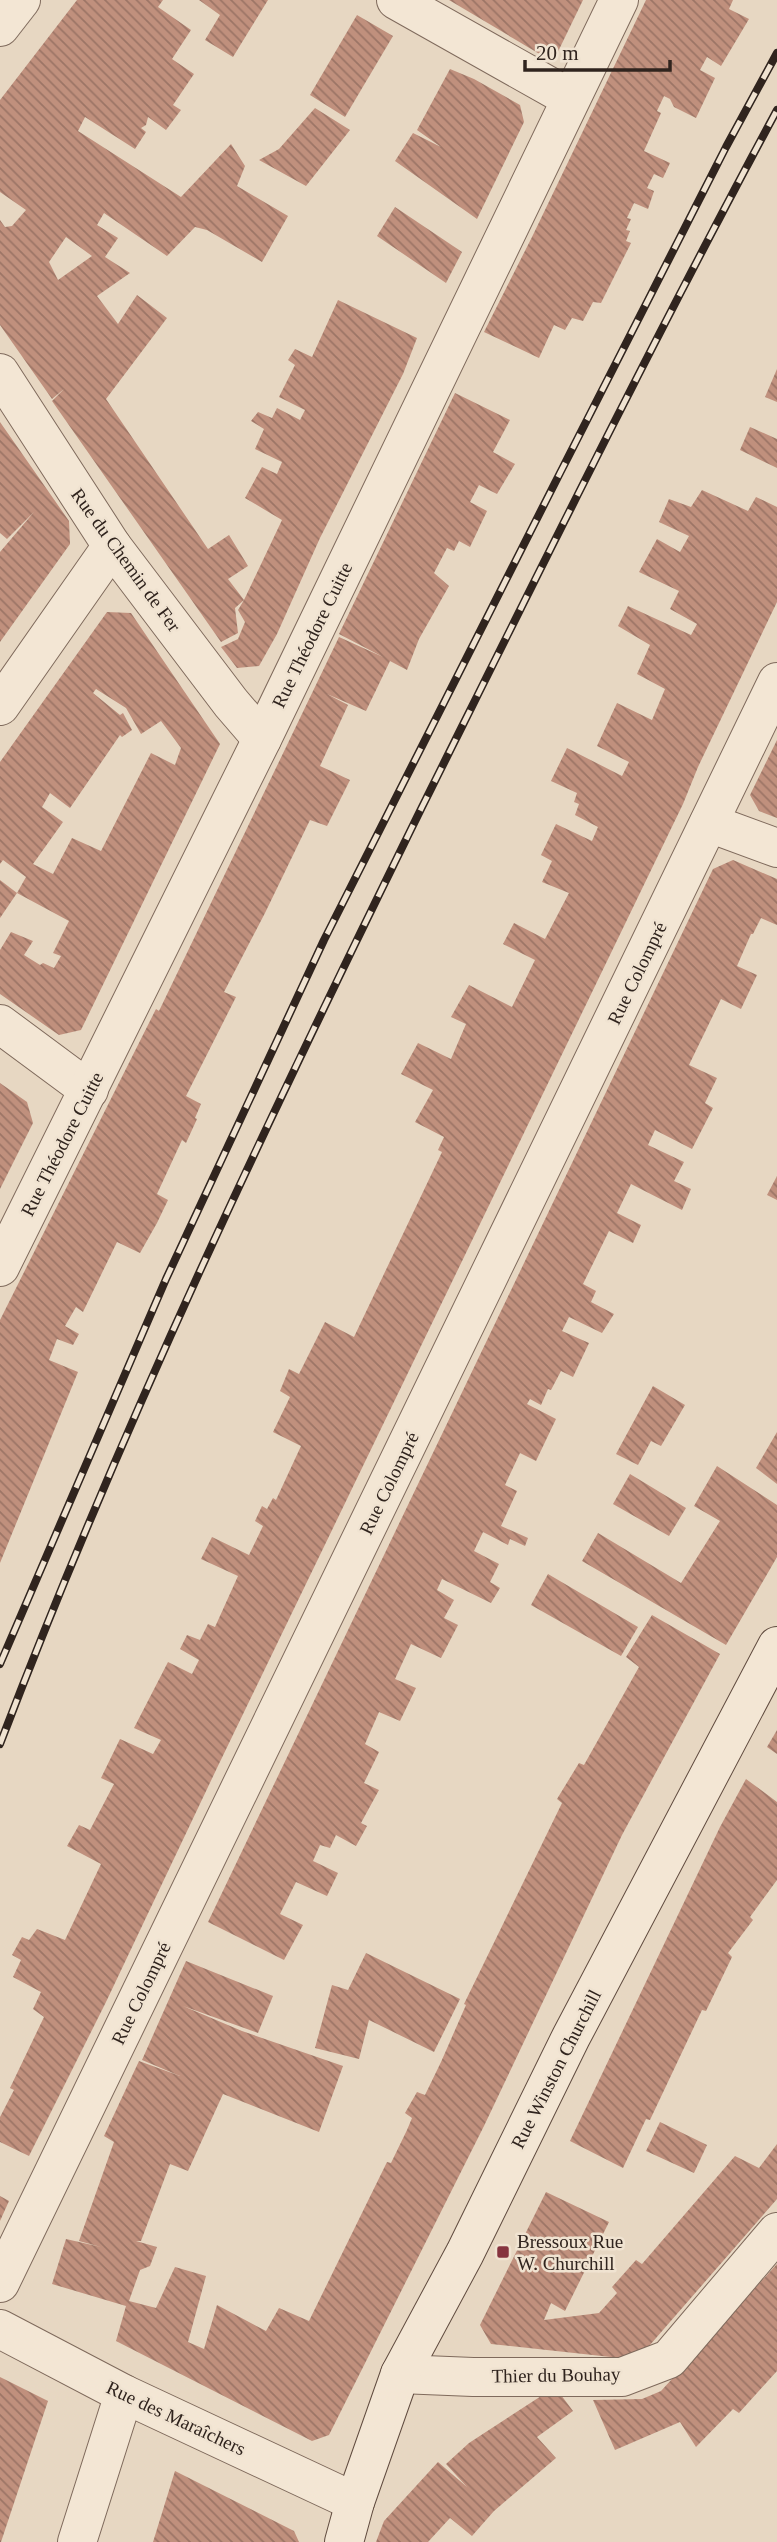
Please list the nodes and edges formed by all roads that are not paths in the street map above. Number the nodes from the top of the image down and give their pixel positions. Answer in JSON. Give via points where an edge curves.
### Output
{"nodes":[{"id":1,"x":21,"y":0,"type":"edge"},
{"id":2,"x":396,"y":0,"type":"edge"},
{"id":3,"x":619,"y":0,"type":"edge"},
{"id":4,"x":0,"y":27,"type":"edge"},
{"id":5,"x":570,"y":98,"type":"junction"},
{"id":6,"x":0,"y":373,"type":"edge"},
{"id":7,"x":112,"y":546,"type":"junction"},
{"id":8,"x":777,"y":682,"type":"edge"},
{"id":9,"x":0,"y":706,"type":"edge"},
{"id":10,"x":262,"y":739,"type":"junction"},
{"id":11,"x":709,"y":823,"type":"junction"},
{"id":12,"x":777,"y":848,"type":"edge"},
{"id":13,"x":0,"y":1024,"type":"edge"},
{"id":14,"x":89,"y":1090,"type":"junction"},
{"id":15,"x":0,"y":1267,"type":"edge"},
{"id":16,"x":777,"y":1646,"type":"edge"},
{"id":17,"x":777,"y":2232,"type":"edge"},
{"id":18,"x":0,"y":2283,"type":"edge"},
{"id":19,"x":0,"y":2329,"type":"edge"},
{"id":20,"x":400,"y":2374,"type":"junction"},
{"id":21,"x":124,"y":2394,"type":"junction"},
{"id":22,"x":355,"y":2502,"type":"junction"},
{"id":23,"x":77,"y":2542,"type":"edge"},
{"id":24,"x":344,"y":2542,"type":"edge"}],
"edges":[{"from":1,"to":4,"type":"street"},
{"from":2,"to":5,"type":"street"},
{"from":3,"to":5,"type":"street","name":"Rue Théodore Cuitte"},
{"from":5,"to":10,"type":"street","name":"Rue Théodore Cuitte"},
{"from":6,"to":7,"type":"street","name":"Rue du Chemin de Fer"},
{"from":7,"to":9,"type":"street"},
{"from":7,"to":10,"type":"street","name":"Rue du Chemin de Fer"},
{"from":8,"to":11,"type":"street","name":"Rue Colompré"},
{"from":10,"to":14,"type":"street","name":"Rue Théodore Cuitte"},
{"from":11,"to":12,"type":"street"},
{"from":11,"to":18,"type":"street","name":"Rue Colompré"},
{"from":13,"to":14,"type":"street"},
{"from":14,"to":15,"type":"street","name":"Rue Théodore Cuitte"},
{"from":16,"to":20,"type":"street","name":"Rue Winston Churchill"},
{"from":17,"to":20,"type":"street","name":"Thier du Bouhay","via":[[669,2359],[622,2376]]},
{"from":19,"to":21,"type":"street","name":"Rue des Maraîchers"},
{"from":20,"to":22,"type":"street","name":"Rue Winston Churchill"},
{"from":21,"to":22,"type":"street","name":"Rue des Maraîchers"},
{"from":21,"to":23,"type":"street"},
{"from":22,"to":24,"type":"street","name":"Rue Winston Churchill"}]}
